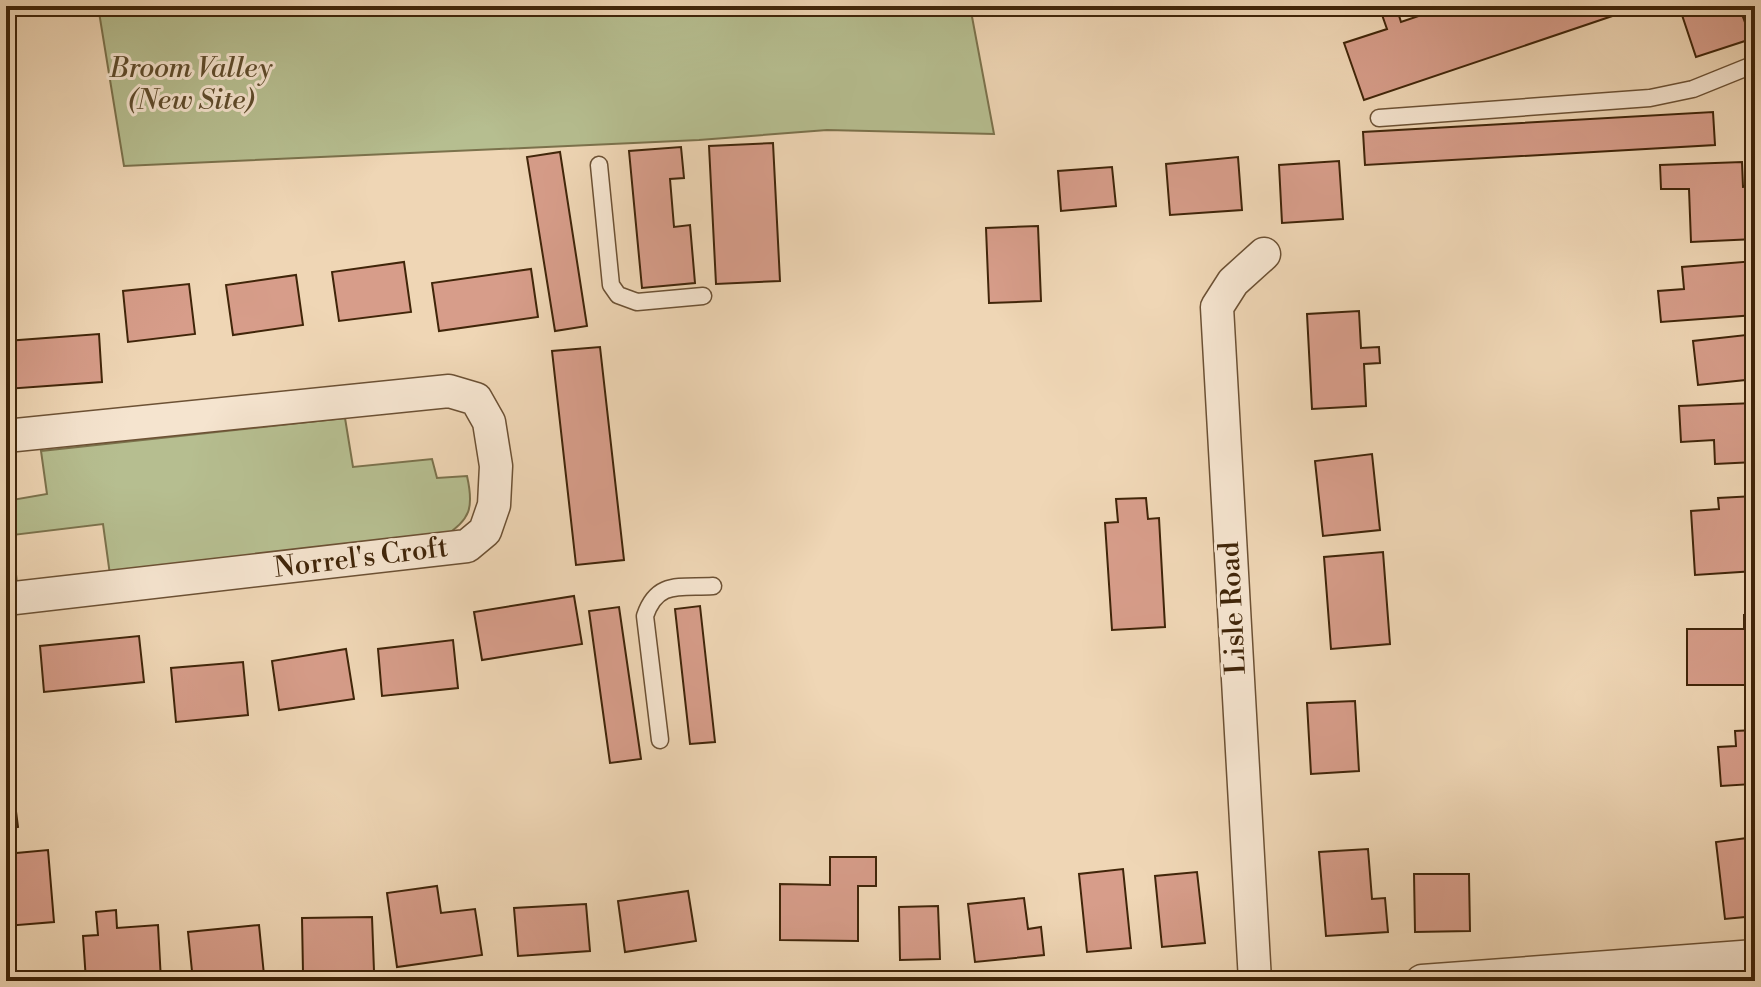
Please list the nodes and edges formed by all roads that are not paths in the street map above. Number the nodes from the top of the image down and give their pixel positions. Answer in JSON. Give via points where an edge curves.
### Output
{"nodes":[{"id":1,"x":1755,"y":64,"type":"edge"},
{"id":2,"x":1379,"y":118,"type":"dead end"},
{"id":3,"x":599,"y":165,"type":"dead end"},
{"id":4,"x":1264,"y":254,"type":"dead end"},
{"id":5,"x":703,"y":296,"type":"dead end"},
{"id":6,"x":6,"y":436,"type":"edge"},
{"id":7,"x":713,"y":586,"type":"dead end"},
{"id":8,"x":6,"y":599,"type":"edge"},
{"id":9,"x":660,"y":740,"type":"dead end"},
{"id":10,"x":1755,"y":956,"type":"edge"},
{"id":11,"x":1255,"y":981,"type":"edge"},
{"id":12,"x":1422,"y":981,"type":"edge"}],
"edges":[{"from":1,"to":2,"type":"lane","via":[[1693,89],[1650,98]]},
{"from":3,"to":5,"type":"lane","via":[[611,285],[618,295],[637,302]]},
{"from":4,"to":11,"type":"street","name":"Lisle Road","via":[[1233,282],[1217,307]]},
{"from":6,"to":8,"type":"street","name":"Norrel's Croft","via":[[449,391],[476,399],[489,422],[496,466],[494,505],[485,531],[467,546]]},
{"from":7,"to":9,"type":"lane","via":[[663,589],[651,599],[645,616]]},
{"from":10,"to":12,"type":"street"}]}
